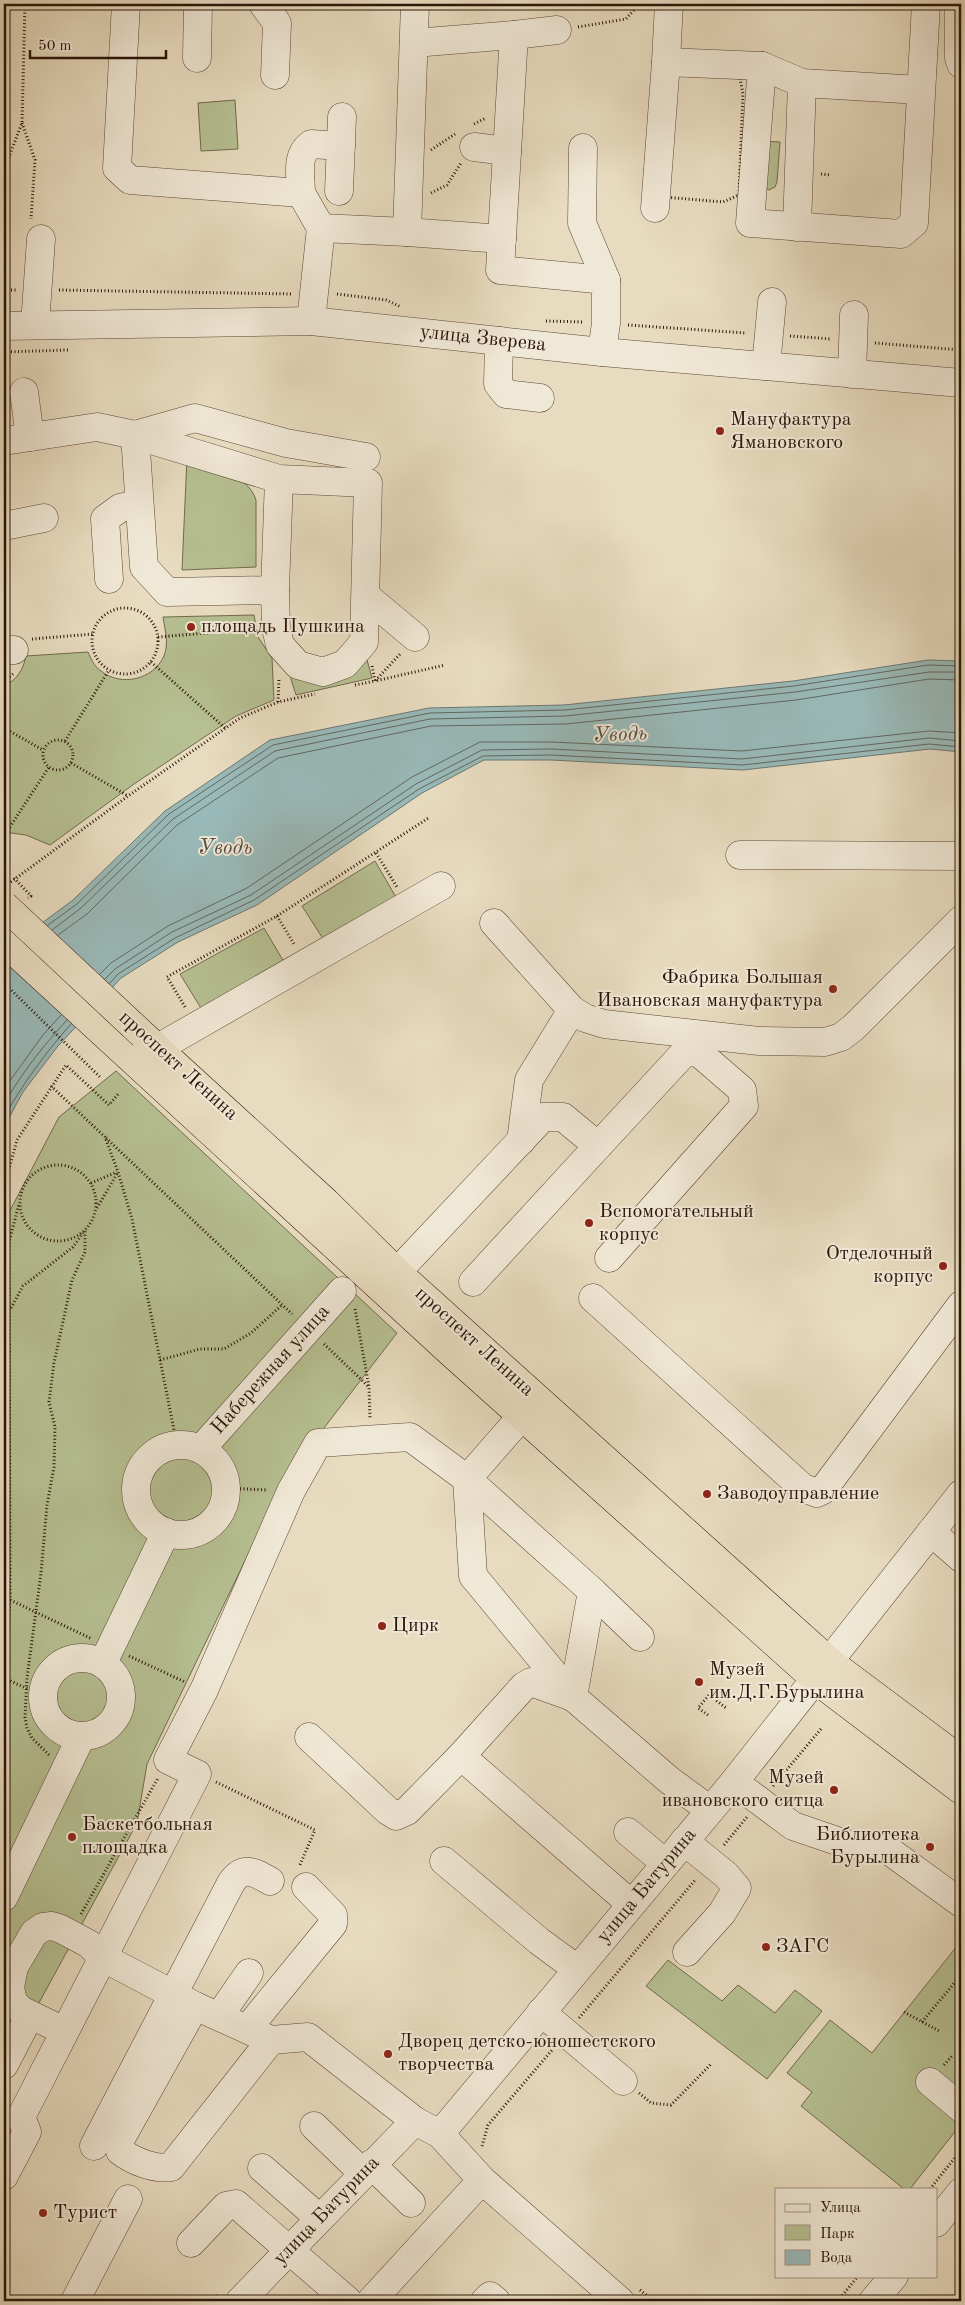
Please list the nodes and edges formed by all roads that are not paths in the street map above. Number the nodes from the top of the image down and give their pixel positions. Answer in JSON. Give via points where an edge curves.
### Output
{"nodes":[{"id":1,"x":126,"y":4,"type":"edge"},
{"id":2,"x":198,"y":4,"type":"edge"},
{"id":3,"x":263,"y":4,"type":"edge"},
{"id":4,"x":415,"y":4,"type":"edge"},
{"id":5,"x":669,"y":4,"type":"edge"},
{"id":6,"x":926,"y":4,"type":"edge"},
{"id":7,"x":959,"y":4,"type":"edge"},
{"id":8,"x":557,"y":30,"type":"road end"},
{"id":9,"x":514,"y":35,"type":"junction"},
{"id":10,"x":414,"y":43,"type":"junction"},
{"id":11,"x":197,"y":58,"type":"dead end"},
{"id":12,"x":666,"y":62,"type":"junction"},
{"id":13,"x":961,"y":64,"type":"edge"},
{"id":14,"x":762,"y":66,"type":"junction"},
{"id":15,"x":274,"y":75,"type":"dead end"},
{"id":16,"x":802,"y":83,"type":"junction"},
{"id":17,"x":920,"y":90,"type":"junction"},
{"id":18,"x":342,"y":117,"type":"dead end"},
{"id":19,"x":341,"y":146,"type":"junction"},
{"id":20,"x":474,"y":148,"type":"dead end"},
{"id":21,"x":584,"y":148,"type":"dead end"},
{"id":22,"x":507,"y":151,"type":"junction"},
{"id":23,"x":339,"y":191,"type":"dead end"},
{"id":24,"x":301,"y":193,"type":"junction"},
{"id":25,"x":655,"y":208,"type":"dead end"},
{"id":26,"x":796,"y":227,"type":"junction"},
{"id":27,"x":321,"y":228,"type":"junction"},
{"id":28,"x":407,"y":232,"type":"junction"},
{"id":29,"x":36,"y":233,"type":"road end"},
{"id":30,"x":502,"y":239,"type":"junction"},
{"id":31,"x":606,"y":280,"type":"junction"},
{"id":32,"x":772,"y":302,"type":"dead end"},
{"id":33,"x":313,"y":308,"type":"junction"},
{"id":34,"x":36,"y":325,"type":"junction"},
{"id":35,"x":4,"y":326,"type":"edge"},
{"id":36,"x":854,"y":328,"type":"road end"},
{"id":37,"x":499,"y":341,"type":"junction"},
{"id":38,"x":602,"y":352,"type":"junction"},
{"id":39,"x":766,"y":366,"type":"junction"},
{"id":40,"x":852,"y":374,"type":"junction"},
{"id":41,"x":961,"y":383,"type":"edge"},
{"id":42,"x":24,"y":392,"type":"dead end"},
{"id":43,"x":540,"y":398,"type":"dead end"},
{"id":44,"x":135,"y":435,"type":"junction"},
{"id":45,"x":17,"y":439,"type":"edge"},
{"id":46,"x":366,"y":457,"type":"dead end"},
{"id":47,"x":279,"y":479,"type":"junction"},
{"id":48,"x":138,"y":504,"type":"junction"},
{"id":49,"x":44,"y":518,"type":"dead end"},
{"id":50,"x":4,"y":526,"type":"edge"},
{"id":51,"x":109,"y":579,"type":"dead end"},
{"id":52,"x":274,"y":590,"type":"junction"},
{"id":53,"x":366,"y":596,"type":"junction"},
{"id":54,"x":415,"y":637,"type":"road end"},
{"id":55,"x":740,"y":855,"type":"dead end"},
{"id":56,"x":961,"y":856,"type":"edge"},
{"id":57,"x":441,"y":886,"type":"dead end"},
{"id":58,"x":4,"y":905,"type":"edge"},
{"id":59,"x":961,"y":920,"type":"edge"},
{"id":60,"x":494,"y":922,"type":"dead end"},
{"id":61,"x":4,"y":942,"type":"edge"},
{"id":62,"x":572,"y":1010,"type":"junction"},
{"id":63,"x":151,"y":1042,"type":"junction"},
{"id":64,"x":521,"y":1140,"type":"junction"},
{"id":65,"x":598,"y":1146,"type":"junction"},
{"id":66,"x":609,"y":1258,"type":"dead end"},
{"id":67,"x":396,"y":1272,"type":"junction"},
{"id":68,"x":473,"y":1282,"type":"dead end"},
{"id":69,"x":348,"y":1297,"type":"road end"},
{"id":70,"x":593,"y":1298,"type":"dead end"},
{"id":71,"x":961,"y":1305,"type":"edge"},
{"id":72,"x":522,"y":1416,"type":"junction"},
{"id":73,"x":197,"y":1451,"type":"junction"},
{"id":74,"x":467,"y":1479,"type":"junction"},
{"id":75,"x":961,"y":1494,"type":"edge"},
{"id":76,"x":166,"y":1532,"type":"junction"},
{"id":77,"x":931,"y":1532,"type":"junction"},
{"id":78,"x":961,"y":1558,"type":"edge"},
{"id":79,"x":592,"y":1591,"type":"junction"},
{"id":80,"x":640,"y":1637,"type":"dead end"},
{"id":81,"x":107,"y":1655,"type":"junction"},
{"id":82,"x":823,"y":1671,"type":"junction"},
{"id":83,"x":574,"y":1697,"type":"junction"},
{"id":84,"x":74,"y":1735,"type":"junction"},
{"id":85,"x":309,"y":1737,"type":"dead end"},
{"id":86,"x":461,"y":1756,"type":"junction"},
{"id":87,"x":961,"y":1760,"type":"edge"},
{"id":88,"x":734,"y":1782,"type":"junction"},
{"id":89,"x":961,"y":1790,"type":"edge"},
{"id":90,"x":710,"y":1810,"type":"junction"},
{"id":91,"x":628,"y":1832,"type":"dead end"},
{"id":92,"x":684,"y":1841,"type":"junction"},
{"id":93,"x":444,"y":1861,"type":"dead end"},
{"id":94,"x":665,"y":1863,"type":"junction"},
{"id":95,"x":4,"y":1866,"type":"edge"},
{"id":96,"x":301,"y":1880,"type":"road end"},
{"id":97,"x":270,"y":1881,"type":"dead end"},
{"id":98,"x":4,"y":1897,"type":"edge"},
{"id":99,"x":961,"y":1903,"type":"edge"},
{"id":100,"x":631,"y":1904,"type":"junction"},
{"id":101,"x":687,"y":1952,"type":"dead end"},
{"id":102,"x":102,"y":1957,"type":"junction"},
{"id":103,"x":577,"y":1969,"type":"junction"},
{"id":104,"x":250,"y":1974,"type":"dead end"},
{"id":105,"x":196,"y":2005,"type":"junction"},
{"id":106,"x":541,"y":2012,"type":"junction"},
{"id":107,"x":30,"y":2015,"type":"junction"},
{"id":108,"x":64,"y":2031,"type":"junction"},
{"id":109,"x":259,"y":2034,"type":"junction"},
{"id":110,"x":4,"y":2065,"type":"edge"},
{"id":111,"x":623,"y":2081,"type":"road end"},
{"id":112,"x":930,"y":2082,"type":"dead end"},
{"id":113,"x":961,"y":2108,"type":"edge"},
{"id":114,"x":12,"y":2112,"type":"edge"},
{"id":115,"x":415,"y":2121,"type":"junction"},
{"id":116,"x":314,"y":2126,"type":"dead end"},
{"id":117,"x":440,"y":2134,"type":"junction"},
{"id":118,"x":94,"y":2146,"type":"dead end"},
{"id":119,"x":262,"y":2168,"type":"dead end"},
{"id":120,"x":367,"y":2168,"type":"junction"},
{"id":121,"x":4,"y":2176,"type":"edge"},
{"id":122,"x":482,"y":2180,"type":"junction"},
{"id":123,"x":961,"y":2192,"type":"edge"},
{"id":124,"x":128,"y":2199,"type":"dead end"},
{"id":125,"x":411,"y":2203,"type":"dead end"},
{"id":126,"x":319,"y":2218,"type":"junction"},
{"id":127,"x":938,"y":2221,"type":"edge"},
{"id":128,"x":191,"y":2243,"type":"dead end"},
{"id":129,"x":290,"y":2249,"type":"junction"},
{"id":130,"x":892,"y":2278,"type":"edge"},
{"id":131,"x":75,"y":2301,"type":"edge"},
{"id":132,"x":240,"y":2301,"type":"edge"},
{"id":133,"x":348,"y":2301,"type":"edge"},
{"id":134,"x":371,"y":2301,"type":"edge"},
{"id":135,"x":484,"y":2301,"type":"edge"},
{"id":136,"x":496,"y":2301,"type":"edge"},
{"id":137,"x":620,"y":2301,"type":"edge"},
{"id":138,"x":874,"y":2301,"type":"edge"}],
"edges":[{"from":1,"to":24,"type":"street","via":[[117,168],[130,180]]},
{"from":2,"to":11,"type":"street"},
{"from":3,"to":15,"type":"street","via":[[277,23]]},
{"from":4,"to":10,"type":"street"},
{"from":5,"to":12,"type":"street"},
{"from":6,"to":17,"type":"street"},
{"from":7,"to":13,"type":"street"},
{"from":8,"to":9,"type":"street"},
{"from":9,"to":10,"type":"street"},
{"from":9,"to":22,"type":"street"},
{"from":10,"to":28,"type":"street"},
{"from":12,"to":14,"type":"street"},
{"from":12,"to":25,"type":"street"},
{"from":14,"to":16,"type":"street"},
{"from":14,"to":26,"type":"street","via":[[750,223]]},
{"from":16,"to":17,"type":"street"},
{"from":16,"to":26,"type":"street"},
{"from":17,"to":26,"type":"street","via":[[914,223],[901,234]]},
{"from":18,"to":19,"type":"street"},
{"from":19,"to":23,"type":"street"},
{"from":19,"to":24,"type":"street","via":[[311,144],[304,150],[300,156]]},
{"from":20,"to":22,"type":"street"},
{"from":21,"to":31,"type":"street","via":[[582,223]]},
{"from":22,"to":30,"type":"street"},
{"from":24,"to":27,"type":"street"},
{"from":27,"to":28,"type":"street"},
{"from":27,"to":33,"type":"street"},
{"from":28,"to":30,"type":"street"},
{"from":29,"to":34,"type":"street"},
{"from":30,"to":31,"type":"street","via":[[500,270]]},
{"from":31,"to":38,"type":"street"},
{"from":32,"to":39,"type":"street"},
{"from":33,"to":34,"type":"street","name":"улица Зверева"},
{"from":33,"to":37,"type":"street","name":"улица Зверева"},
{"from":34,"to":35,"type":"street","name":"улица Зверева"},
{"from":36,"to":40,"type":"street"},
{"from":37,"to":38,"type":"street","name":"улица Зверева"},
{"from":37,"to":43,"type":"street","via":[[498,384],[506,394]]},
{"from":38,"to":39,"type":"street","name":"улица Зверева"},
{"from":39,"to":40,"type":"street","name":"улица Зверева"},
{"from":40,"to":41,"type":"street","name":"улица Зверева"},
{"from":42,"to":45,"type":"street"},
{"from":44,"to":45,"type":"street","via":[[97,427]]},
{"from":44,"to":46,"type":"street","via":[[195,418],[286,443]]},
{"from":44,"to":47,"type":"street"},
{"from":44,"to":48,"type":"street"},
{"from":47,"to":52,"type":"street"},
{"from":47,"to":53,"type":"street","via":[[368,483]]},
{"from":48,"to":51,"type":"street","via":[[120,508],[105,519]]},
{"from":48,"to":52,"type":"street","via":[[144,567],[167,592]]},
{"from":49,"to":50,"type":"street"},
{"from":52,"to":53,"type":"street","via":[[280,645],[298,665],[323,672],[345,664],[364,642]]},
{"from":53,"to":54,"type":"street"},
{"from":55,"to":56,"type":"street"},
{"from":57,"to":63,"type":"street"},
{"from":58,"to":63,"type":"highway","name":"проспект Ленина","bridge":true},
{"from":59,"to":62,"type":"street","via":[[853,1028],[825,1042],[759,1041],[604,1024]]},
{"from":60,"to":62,"type":"street"},
{"from":61,"to":72,"type":"highway","name":"проспект Ленина"},
{"from":62,"to":64,"type":"street","via":[[529,1080]]},
{"from":63,"to":67,"type":"highway","name":"проспект Ленина","via":[[326,1202]]},
{"from":64,"to":65,"type":"street","via":[[543,1117],[563,1117]]},
{"from":64,"to":67,"type":"street"},
{"from":65,"to":66,"type":"street","via":[[684,1053],[698,1052],[706,1057],[742,1090],[745,1098],[744,1106]]},
{"from":65,"to":68,"type":"street"},
{"from":67,"to":82,"type":"highway","name":"проспект Ленина"},
{"from":69,"to":73,"type":"street","name":"Набережная улица"},
{"from":70,"to":71,"type":"street","via":[[803,1488],[817,1493],[823,1490]]},
{"from":72,"to":74,"type":"street"},
{"from":72,"to":82,"type":"highway","name":"проспект Ленина"},
{"from":73,"to":76,"type":"street","via":[[223,1473],[226,1488],[222,1510],[208,1526],[188,1534]]},
{"from":73,"to":76,"type":"street","via":[[157,1451],[143,1465],[136,1484],[142,1514]]},
{"from":74,"to":79,"type":"street"},
{"from":74,"to":83,"type":"street","via":[[474,1576]]},
{"from":74,"to":102,"type":"street","via":[[410,1437],[318,1443],[291,1491],[204,1690],[168,1760],[197,1774]]},
{"from":75,"to":77,"type":"street","name":"улица Батурина"},
{"from":76,"to":81,"type":"street"},
{"from":77,"to":78,"type":"street"},
{"from":77,"to":82,"type":"street","name":"улица Батурина"},
{"from":79,"to":80,"type":"street"},
{"from":79,"to":83,"type":"street"},
{"from":81,"to":84,"type":"street","via":[[121,1691],[120,1709],[104,1729]]},
{"from":81,"to":84,"type":"street","via":[[64,1662],[35,1692],[49,1719]]},
{"from":82,"to":87,"type":"highway","name":"проспект Ленина"},
{"from":82,"to":88,"type":"street","name":"улица Батурина"},
{"from":82,"to":89,"type":"highway","name":"проспект Ленина"},
{"from":83,"to":86,"type":"street","via":[[531,1682]]},
{"from":83,"to":90,"type":"street","via":[[669,1780]]},
{"from":84,"to":95,"type":"street","via":[[54,1759]]},
{"from":84,"to":98,"type":"street"},
{"from":85,"to":86,"type":"street","via":[[396,1816],[407,1811]]},
{"from":86,"to":100,"type":"street"},
{"from":88,"to":90,"type":"street","name":"улица Батурина"},
{"from":88,"to":99,"type":"street","via":[[793,1826],[846,1844],[884,1847]]},
{"from":90,"to":92,"type":"street","name":"улица Батурина"},
{"from":91,"to":94,"type":"street"},
{"from":92,"to":94,"type":"street","name":"улица Батурина"},
{"from":92,"to":101,"type":"street","via":[[738,1888],[722,1913]]},
{"from":93,"to":103,"type":"street"},
{"from":94,"to":100,"type":"street","name":"улица Батурина"},
{"from":96,"to":109,"type":"street","via":[[334,1915],[333,1924]]},
{"from":97,"to":105,"type":"street","via":[[252,1871],[236,1875]]},
{"from":100,"to":103,"type":"street","name":"улица Батурина"},
{"from":102,"to":105,"type":"street"},
{"from":102,"to":107,"type":"street","via":[[89,1944],[52,1926],[34,1933],[18,1959],[11,1980],[13,2002]]},
{"from":102,"to":108,"type":"street"},
{"from":103,"to":106,"type":"street","name":"улица Батурина"},
{"from":104,"to":105,"type":"street"},
{"from":105,"to":109,"type":"street"},
{"from":105,"to":109,"type":"street","via":[[119,2142],[120,2151],[126,2156],[160,2169],[171,2167]]},
{"from":105,"to":118,"type":"street"},
{"from":106,"to":111,"type":"street"},
{"from":106,"to":117,"type":"street","name":"улица Батурина"},
{"from":107,"to":108,"type":"street"},
{"from":107,"to":110,"type":"street"},
{"from":108,"to":114,"type":"street"},
{"from":109,"to":115,"type":"street","via":[[308,2037]]},
{"from":112,"to":113,"type":"street"},
{"from":114,"to":121,"type":"street","via":[[27,2132]]},
{"from":115,"to":117,"type":"street"},
{"from":115,"to":120,"type":"street","name":"улица Батурина"},
{"from":116,"to":120,"type":"street"},
{"from":117,"to":122,"type":"street"},
{"from":119,"to":126,"type":"street"},
{"from":120,"to":125,"type":"street"},
{"from":120,"to":126,"type":"street","name":"улица Батурина"},
{"from":122,"to":134,"type":"street"},
{"from":122,"to":137,"type":"street"},
{"from":123,"to":127,"type":"street"},
{"from":124,"to":131,"type":"street"},
{"from":126,"to":129,"type":"street","name":"улица Батурина"},
{"from":128,"to":129,"type":"street","via":[[226,2206],[236,2204]]},
{"from":129,"to":132,"type":"street","name":"улица Батурина"},
{"from":129,"to":133,"type":"street"},
{"from":130,"to":138,"type":"street"},
{"from":135,"to":136,"type":"street","via":[[490,2296]]}]}
